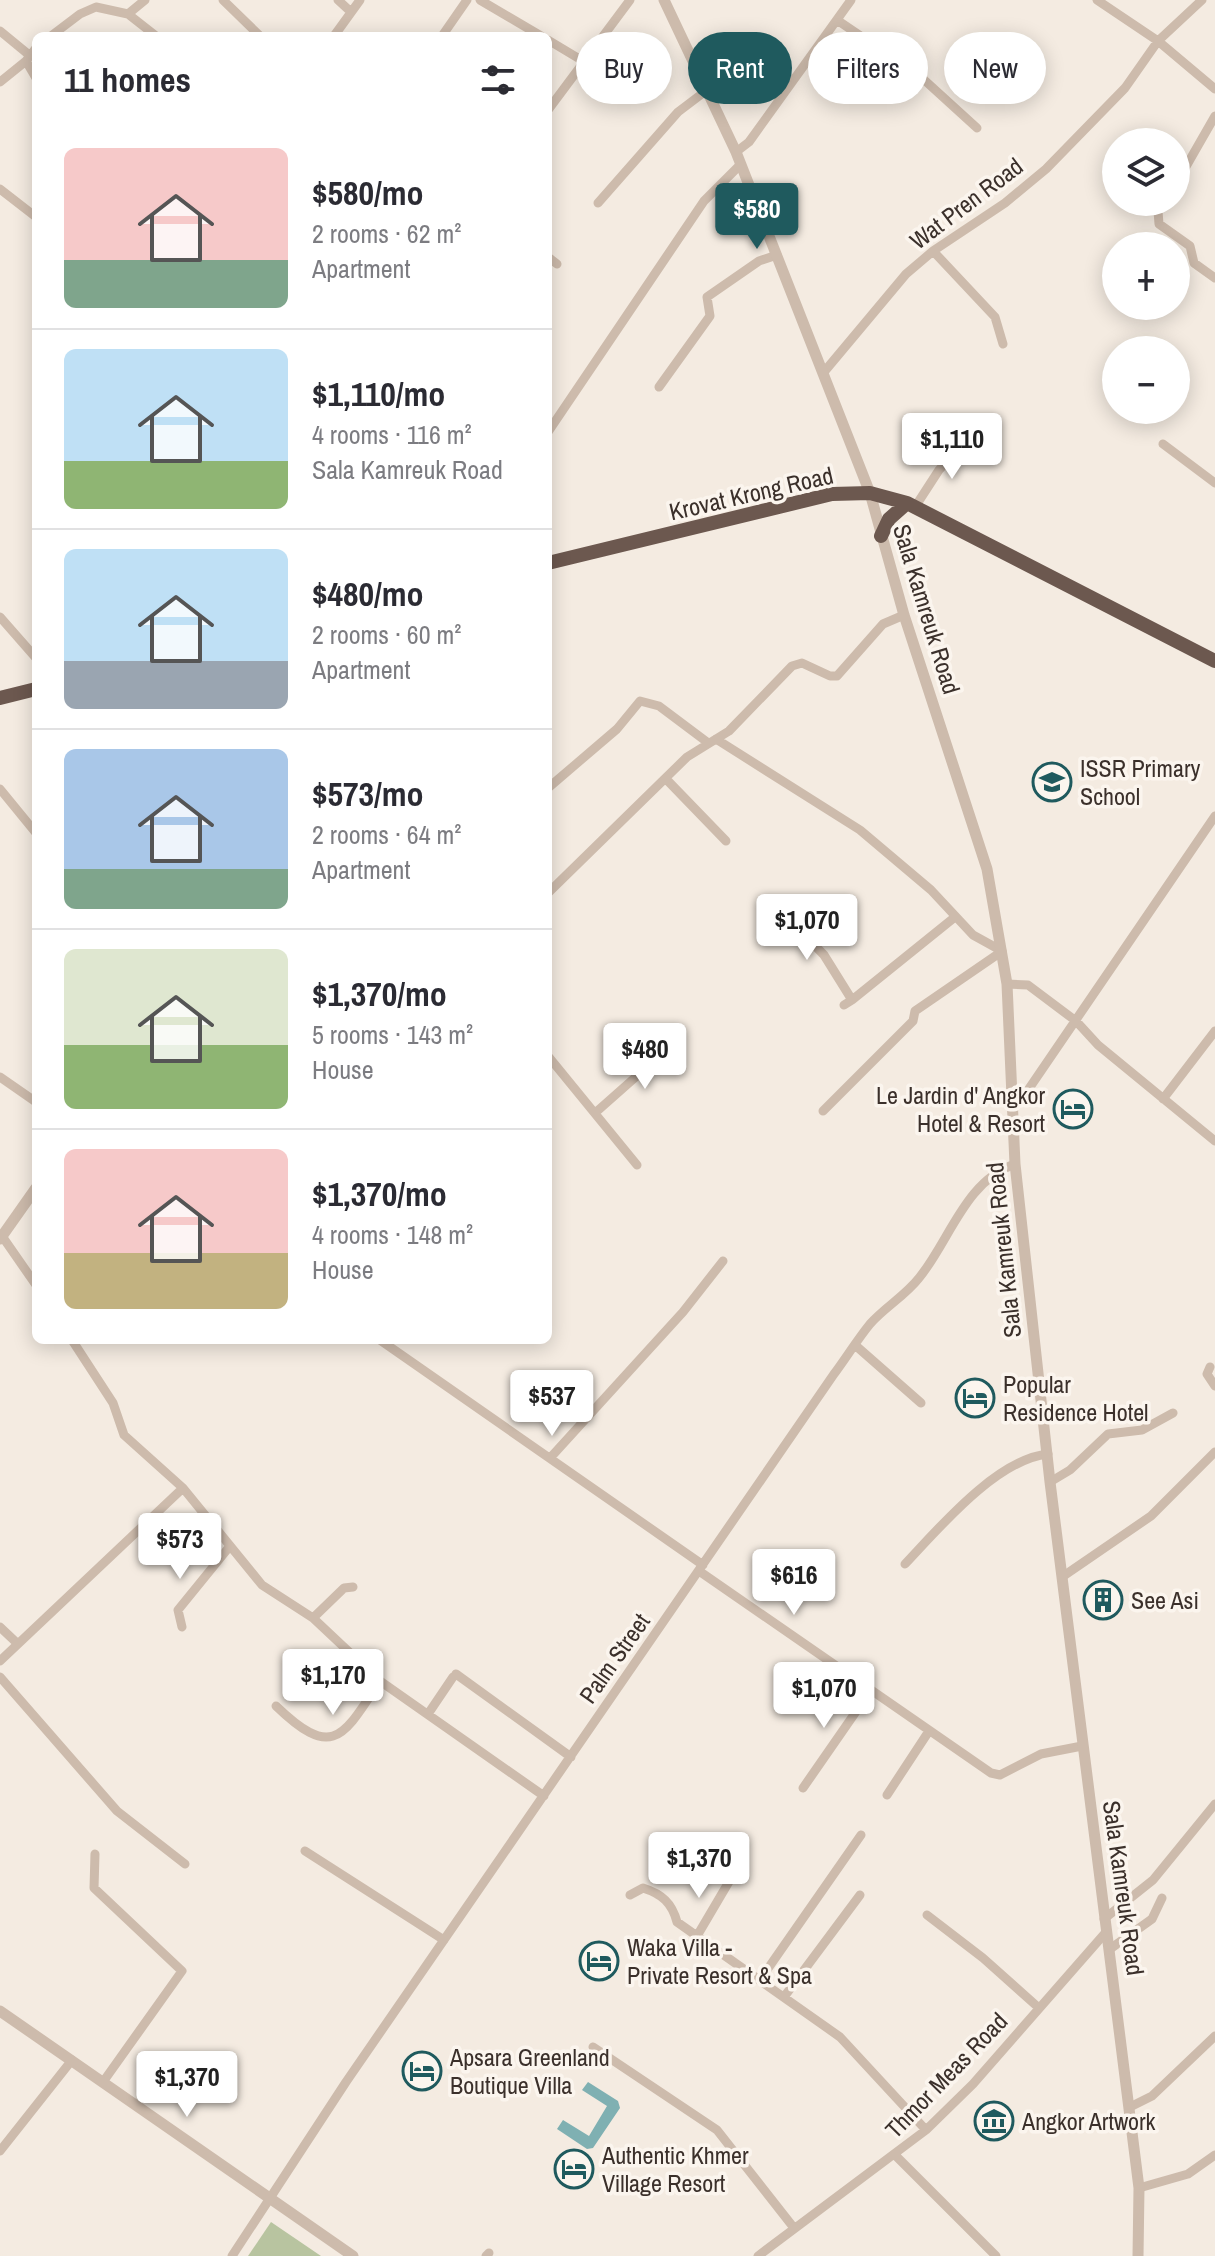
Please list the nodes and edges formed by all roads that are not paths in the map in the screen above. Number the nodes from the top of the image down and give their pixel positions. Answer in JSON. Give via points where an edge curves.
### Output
{"nodes":[{"id":1,"x":145,"y":0,"type":"edge"},
{"id":2,"x":223,"y":0,"type":"edge"},
{"id":3,"x":338,"y":0,"type":"edge"},
{"id":4,"x":360,"y":0,"type":"edge"},
{"id":5,"x":467,"y":0,"type":"edge"},
{"id":6,"x":480,"y":0,"type":"edge"},
{"id":7,"x":630,"y":0,"type":"edge"},
{"id":8,"x":664,"y":0,"type":"edge"},
{"id":9,"x":851,"y":0,"type":"edge"},
{"id":10,"x":1097,"y":0,"type":"edge"},
{"id":11,"x":1202,"y":0,"type":"edge"},
{"id":12,"x":351,"y":12,"type":"junction"},
{"id":13,"x":128,"y":14,"type":"junction"},
{"id":14,"x":837,"y":20,"type":"junction"},
{"id":15,"x":0,"y":31,"type":"edge"},
{"id":16,"x":56,"y":32,"type":"edge"},
{"id":17,"x":151,"y":32,"type":"edge"},
{"id":18,"x":256,"y":32,"type":"edge"},
{"id":19,"x":337,"y":32,"type":"edge"},
{"id":20,"x":445,"y":32,"type":"edge"},
{"id":21,"x":534,"y":32,"type":"edge"},
{"id":22,"x":605,"y":32,"type":"edge"},
{"id":23,"x":1158,"y":41,"type":"junction"},
{"id":24,"x":552,"y":42,"type":"edge"},
{"id":25,"x":30,"y":54,"type":"edge"},
{"id":26,"x":576,"y":57,"type":"edge"},
{"id":27,"x":688,"y":65,"type":"edge"},
{"id":28,"x":576,"y":71,"type":"edge"},
{"id":29,"x":0,"y":82,"type":"edge"},
{"id":30,"x":1215,"y":89,"type":"edge"},
{"id":31,"x":552,"y":104,"type":"edge"},
{"id":32,"x":691,"y":104,"type":"edge"},
{"id":33,"x":705,"y":104,"type":"edge"},
{"id":34,"x":1215,"y":116,"type":"edge"},
{"id":35,"x":977,"y":128,"type":"dead end"},
{"id":36,"x":739,"y":158,"type":"junction"},
{"id":37,"x":1190,"y":160,"type":"edge"},
{"id":38,"x":0,"y":189,"type":"edge"},
{"id":39,"x":598,"y":203,"type":"dead end"},
{"id":40,"x":32,"y":214,"type":"edge"},
{"id":41,"x":1158,"y":216,"type":"edge"},
{"id":42,"x":933,"y":251,"type":"junction"},
{"id":43,"x":777,"y":255,"type":"junction"},
{"id":44,"x":1215,"y":278,"type":"edge"},
{"id":45,"x":1003,"y":344,"type":"dead end"},
{"id":46,"x":824,"y":372,"type":"junction"},
{"id":47,"x":659,"y":387,"type":"dead end"},
{"id":48,"x":552,"y":426,"type":"edge"},
{"id":49,"x":968,"y":438,"type":"dead end"},
{"id":50,"x":1163,"y":444,"type":"dead end"},
{"id":51,"x":1215,"y":483,"type":"edge"},
{"id":52,"x":870,"y":493,"type":"junction"},
{"id":53,"x":911,"y":505,"type":"junction"},
{"id":54,"x":881,"y":536,"type":"junction"},
{"id":55,"x":552,"y":562,"type":"edge"},
{"id":56,"x":904,"y":615,"type":"junction"},
{"id":57,"x":0,"y":617,"type":"edge"},
{"id":58,"x":32,"y":653,"type":"edge"},
{"id":59,"x":1215,"y":661,"type":"edge"},
{"id":60,"x":32,"y":690,"type":"edge"},
{"id":61,"x":0,"y":698,"type":"edge"},
{"id":62,"x":712,"y":741,"type":"junction"},
{"id":63,"x":667,"y":780,"type":"junction"},
{"id":64,"x":552,"y":785,"type":"edge"},
{"id":65,"x":0,"y":789,"type":"edge"},
{"id":66,"x":1215,"y":816,"type":"edge"},
{"id":67,"x":32,"y":828,"type":"edge"},
{"id":68,"x":726,"y":841,"type":"dead end"},
{"id":69,"x":552,"y":889,"type":"edge"},
{"id":70,"x":955,"y":917,"type":"junction"},
{"id":71,"x":791,"y":921,"type":"dead end"},
{"id":72,"x":1002,"y":951,"type":"junction"},
{"id":73,"x":1007,"y":984,"type":"junction"},
{"id":74,"x":1076,"y":1021,"type":"junction"},
{"id":75,"x":1215,"y":1031,"type":"edge"},
{"id":76,"x":673,"y":1044,"type":"dead end"},
{"id":77,"x":552,"y":1061,"type":"edge"},
{"id":78,"x":0,"y":1077,"type":"edge"},
{"id":79,"x":32,"y":1099,"type":"edge"},
{"id":80,"x":1163,"y":1099,"type":"junction"},
{"id":81,"x":1011,"y":1103,"type":"junction"},
{"id":82,"x":823,"y":1111,"type":"dead end"},
{"id":83,"x":595,"y":1113,"type":"junction"},
{"id":84,"x":1215,"y":1141,"type":"edge"},
{"id":85,"x":637,"y":1165,"type":"dead end"},
{"id":86,"x":1012,"y":1165,"type":"junction"},
{"id":87,"x":32,"y":1194,"type":"edge"},
{"id":88,"x":1,"y":1238,"type":"edge"},
{"id":89,"x":723,"y":1261,"type":"dead end"},
{"id":90,"x":32,"y":1280,"type":"edge"},
{"id":91,"x":75,"y":1344,"type":"edge"},
{"id":92,"x":386,"y":1344,"type":"edge"},
{"id":93,"x":855,"y":1345,"type":"junction"},
{"id":94,"x":1210,"y":1367,"type":"dead end"},
{"id":95,"x":1215,"y":1386,"type":"edge"},
{"id":96,"x":921,"y":1403,"type":"dead end"},
{"id":97,"x":1173,"y":1413,"type":"dead end"},
{"id":98,"x":1215,"y":1452,"type":"edge"},
{"id":99,"x":1048,"y":1454,"type":"junction"},
{"id":100,"x":551,"y":1457,"type":"junction"},
{"id":101,"x":1050,"y":1482,"type":"junction"},
{"id":102,"x":183,"y":1488,"type":"junction"},
{"id":103,"x":230,"y":1546,"type":"junction"},
{"id":104,"x":905,"y":1564,"type":"dead end"},
{"id":105,"x":701,"y":1568,"type":"junction"},
{"id":106,"x":1062,"y":1577,"type":"junction"},
{"id":107,"x":353,"y":1587,"type":"dead end"},
{"id":108,"x":313,"y":1618,"type":"junction"},
{"id":109,"x":0,"y":1627,"type":"edge"},
{"id":110,"x":182,"y":1627,"type":"dead end"},
{"id":111,"x":18,"y":1644,"type":"junction"},
{"id":112,"x":0,"y":1661,"type":"edge"},
{"id":113,"x":0,"y":1677,"type":"edge"},
{"id":114,"x":380,"y":1681,"type":"junction"},
{"id":115,"x":871,"y":1690,"type":"junction"},
{"id":116,"x":276,"y":1706,"type":"dead end"},
{"id":117,"x":428,"y":1714,"type":"junction"},
{"id":118,"x":929,"y":1731,"type":"junction"},
{"id":119,"x":1082,"y":1746,"type":"junction"},
{"id":120,"x":571,"y":1757,"type":"junction"},
{"id":121,"x":803,"y":1788,"type":"dead end"},
{"id":122,"x":887,"y":1795,"type":"dead end"},
{"id":123,"x":544,"y":1796,"type":"junction"},
{"id":124,"x":1215,"y":1804,"type":"edge"},
{"id":125,"x":861,"y":1835,"type":"dead end"},
{"id":126,"x":305,"y":1851,"type":"dead end"},
{"id":127,"x":95,"y":1854,"type":"dead end"},
{"id":128,"x":185,"y":1864,"type":"dead end"},
{"id":129,"x":730,"y":1880,"type":"dead end"},
{"id":130,"x":630,"y":1895,"type":"dead end"},
{"id":131,"x":860,"y":1895,"type":"dead end"},
{"id":132,"x":1162,"y":1898,"type":"dead end"},
{"id":133,"x":927,"y":1915,"type":"dead end"},
{"id":134,"x":1105,"y":1925,"type":"junction"},
{"id":135,"x":697,"y":1936,"type":"junction"},
{"id":136,"x":444,"y":1940,"type":"junction"},
{"id":137,"x":1110,"y":1949,"type":"junction"},
{"id":138,"x":760,"y":1980,"type":"junction"},
{"id":139,"x":784,"y":1997,"type":"junction"},
{"id":140,"x":1039,"y":2008,"type":"junction"},
{"id":141,"x":0,"y":2011,"type":"edge"},
{"id":142,"x":1215,"y":2036,"type":"edge"},
{"id":143,"x":593,"y":2047,"type":"dead end"},
{"id":144,"x":72,"y":2060,"type":"junction"},
{"id":145,"x":103,"y":2082,"type":"junction"},
{"id":146,"x":1130,"y":2107,"type":"junction"},
{"id":147,"x":926,"y":2130,"type":"junction"},
{"id":148,"x":0,"y":2151,"type":"edge"},
{"id":149,"x":1215,"y":2155,"type":"edge"},
{"id":150,"x":896,"y":2156,"type":"junction"},
{"id":151,"x":1139,"y":2188,"type":"junction"},
{"id":152,"x":270,"y":2199,"type":"junction"},
{"id":153,"x":789,"y":2221,"type":"junction"},
{"id":154,"x":232,"y":2256,"type":"edge"},
{"id":155,"x":353,"y":2256,"type":"edge"},
{"id":156,"x":758,"y":2256,"type":"edge"},
{"id":157,"x":996,"y":2256,"type":"edge"},
{"id":158,"x":1138,"y":2256,"type":"edge"}],
"edges":[{"from":1,"to":13,"type":"street"},
{"from":2,"to":18,"type":"street"},
{"from":3,"to":12,"type":"street"},
{"from":4,"to":12,"type":"street"},
{"from":5,"to":20,"type":"street"},
{"from":6,"to":21,"type":"street"},
{"from":7,"to":22,"type":"street"},
{"from":8,"to":27,"type":"street","name":"Sala Kamreuk Road"},
{"from":9,"to":14,"type":"street"},
{"from":10,"to":23,"type":"street"},
{"from":11,"to":23,"type":"street","name":"Wat Pren Road"},
{"from":12,"to":19,"type":"street"},
{"from":13,"to":16,"type":"street","via":[[96,7]]},
{"from":13,"to":17,"type":"street"},
{"from":14,"to":35,"type":"street","via":[[921,77]]},
{"from":14,"to":36,"type":"street"},
{"from":15,"to":25,"type":"street"},
{"from":23,"to":30,"type":"street"},
{"from":23,"to":42,"type":"street","name":"Wat Pren Road","via":[[1125,88],[1046,169]]},
{"from":24,"to":26,"type":"street"},
{"from":25,"to":29,"type":"street"},
{"from":28,"to":31,"type":"street"},
{"from":32,"to":39,"type":"street"},
{"from":33,"to":36,"type":"street","name":"Sala Kamreuk Road"},
{"from":34,"to":37,"type":"street"},
{"from":36,"to":43,"type":"street","name":"Sala Kamreuk Road"},
{"from":36,"to":48,"type":"street","via":[[704,201]]},
{"from":38,"to":40,"type":"street"},
{"from":41,"to":44,"type":"street","via":[[1159,224],[1190,246],[1194,263]]},
{"from":42,"to":45,"type":"street","via":[[995,317]]},
{"from":42,"to":46,"type":"street","name":"Wat Pren Road","via":[[906,274]]},
{"from":43,"to":46,"type":"street","name":"Sala Kamreuk Road"},
{"from":43,"to":47,"type":"street","via":[[759,261],[707,297],[710,316]]},
{"from":46,"to":52,"type":"street","name":"Sala Kamreuk Road"},
{"from":49,"to":53,"type":"street"},
{"from":50,"to":51,"type":"street"},
{"from":52,"to":53,"type":"highway","name":"Krovat Krong Road"},
{"from":52,"to":54,"type":"street","name":"Sala Kamreuk Road"},
{"from":52,"to":55,"type":"highway","name":"Krovat Krong Road","via":[[832,494]]},
{"from":53,"to":54,"type":"highway","via":[[889,519]]},
{"from":53,"to":59,"type":"highway","name":"Krovat Krong Road"},
{"from":54,"to":56,"type":"street","name":"Sala Kamreuk Road"},
{"from":56,"to":62,"type":"street","via":[[883,624],[837,676],[802,663],[792,666]]},
{"from":56,"to":72,"type":"street","name":"Sala Kamreuk Road","via":[[987,869]]},
{"from":57,"to":58,"type":"street"},
{"from":60,"to":61,"type":"highway"},
{"from":62,"to":63,"type":"street","via":[[687,757]]},
{"from":62,"to":64,"type":"street","via":[[659,706],[640,701],[617,729]]},
{"from":62,"to":70,"type":"street","via":[[860,830]]},
{"from":63,"to":68,"type":"street"},
{"from":63,"to":69,"type":"street"},
{"from":65,"to":67,"type":"street"},
{"from":66,"to":74,"type":"street"},
{"from":70,"to":71,"type":"street","via":[[848,1002],[824,955]]},
{"from":70,"to":72,"type":"street","via":[[973,935]]},
{"from":72,"to":73,"type":"street","name":"Sala Kamreuk Road"},
{"from":72,"to":82,"type":"street","via":[[915,1011],[913,1021]]},
{"from":73,"to":74,"type":"street","via":[[1028,985]]},
{"from":73,"to":81,"type":"street","name":"Sala Kamreuk Road"},
{"from":74,"to":80,"type":"street"},
{"from":74,"to":81,"type":"street","via":[[1026,1093]]},
{"from":75,"to":80,"type":"street"},
{"from":76,"to":83,"type":"street"},
{"from":77,"to":83,"type":"street"},
{"from":78,"to":79,"type":"street"},
{"from":80,"to":84,"type":"street"},
{"from":81,"to":86,"type":"street","name":"Sala Kamreuk Road"},
{"from":83,"to":85,"type":"street"},
{"from":86,"to":93,"type":"street","name":"Palm Street","via":[[996,1170],[958,1215],[921,1276]]},
{"from":86,"to":99,"type":"street","name":"Sala Kamreuk Road"},
{"from":87,"to":88,"type":"street"},
{"from":88,"to":90,"type":"street"},
{"from":89,"to":100,"type":"street"},
{"from":91,"to":102,"type":"street","via":[[113,1403],[124,1435]]},
{"from":92,"to":100,"type":"street"},
{"from":93,"to":96,"type":"street"},
{"from":93,"to":105,"type":"street","name":"Palm Street"},
{"from":94,"to":95,"type":"street","via":[[1207,1374]]},
{"from":97,"to":101,"type":"street","via":[[1142,1430],[1108,1434]]},
{"from":98,"to":106,"type":"street","via":[[1151,1516]]},
{"from":99,"to":101,"type":"street","name":"Sala Kamreuk Road"},
{"from":99,"to":104,"type":"street","via":[[1025,1458],[1000,1475]]},
{"from":100,"to":105,"type":"street"},
{"from":101,"to":106,"type":"street","name":"Sala Kamreuk Road"},
{"from":102,"to":103,"type":"street"},
{"from":102,"to":111,"type":"street"},
{"from":103,"to":108,"type":"street","via":[[262,1585]]},
{"from":103,"to":110,"type":"street","via":[[178,1610]]},
{"from":105,"to":115,"type":"street"},
{"from":105,"to":120,"type":"street","name":"Palm Street"},
{"from":106,"to":119,"type":"street","name":"Sala Kamreuk Road"},
{"from":107,"to":108,"type":"street","via":[[344,1588]]},
{"from":108,"to":114,"type":"street"},
{"from":109,"to":111,"type":"street"},
{"from":111,"to":112,"type":"street"},
{"from":113,"to":128,"type":"street","via":[[117,1811]]},
{"from":114,"to":116,"type":"street","via":[[355,1719],[328,1738],[302,1731]]},
{"from":114,"to":117,"type":"street"},
{"from":115,"to":118,"type":"street"},
{"from":115,"to":121,"type":"street"},
{"from":117,"to":120,"type":"street","via":[[455,1676]]},
{"from":117,"to":123,"type":"street"},
{"from":118,"to":119,"type":"street","via":[[998,1776],[1053,1749]]},
{"from":118,"to":122,"type":"street"},
{"from":119,"to":134,"type":"street","name":"Sala Kamreuk Road"},
{"from":120,"to":123,"type":"street","name":"Palm Street"},
{"from":123,"to":136,"type":"street","name":"Palm Street"},
{"from":124,"to":134,"type":"street","name":"Thmor Meas Road","via":[[1153,1880]]},
{"from":125,"to":138,"type":"street"},
{"from":126,"to":136,"type":"street"},
{"from":127,"to":145,"type":"street","via":[[94,1888],[182,1971]]},
{"from":129,"to":135,"type":"street"},
{"from":130,"to":135,"type":"street","via":[[643,1888],[656,1893],[672,1906],[677,1922]]},
{"from":131,"to":139,"type":"street"},
{"from":132,"to":137,"type":"street","via":[[1152,1919]]},
{"from":133,"to":140,"type":"street"},
{"from":134,"to":137,"type":"street","name":"Sala Kamreuk Road"},
{"from":134,"to":140,"type":"street","name":"Thmor Meas Road"},
{"from":135,"to":138,"type":"street"},
{"from":136,"to":152,"type":"street","name":"Palm Street"},
{"from":137,"to":146,"type":"street","name":"Sala Kamreuk Road"},
{"from":138,"to":139,"type":"street"},
{"from":139,"to":147,"type":"street","via":[[844,2040]]},
{"from":140,"to":147,"type":"street","name":"Thmor Meas Road"},
{"from":141,"to":144,"type":"street"},
{"from":142,"to":146,"type":"street","via":[[1152,2096]]},
{"from":143,"to":153,"type":"street","via":[[717,2130]]},
{"from":144,"to":145,"type":"street"},
{"from":144,"to":148,"type":"street"},
{"from":145,"to":152,"type":"street"},
{"from":146,"to":151,"type":"street","name":"Sala Kamreuk Road"},
{"from":147,"to":150,"type":"street","name":"Thmor Meas Road"},
{"from":149,"to":151,"type":"street","via":[[1188,2174]]},
{"from":150,"to":153,"type":"street","name":"Thmor Meas Road"},
{"from":150,"to":157,"type":"street"},
{"from":151,"to":158,"type":"street","name":"Sala Kamreuk Road"},
{"from":152,"to":154,"type":"street","name":"Palm Street"},
{"from":152,"to":155,"type":"street"},
{"from":153,"to":156,"type":"street","name":"Thmor Meas Road"}]}
